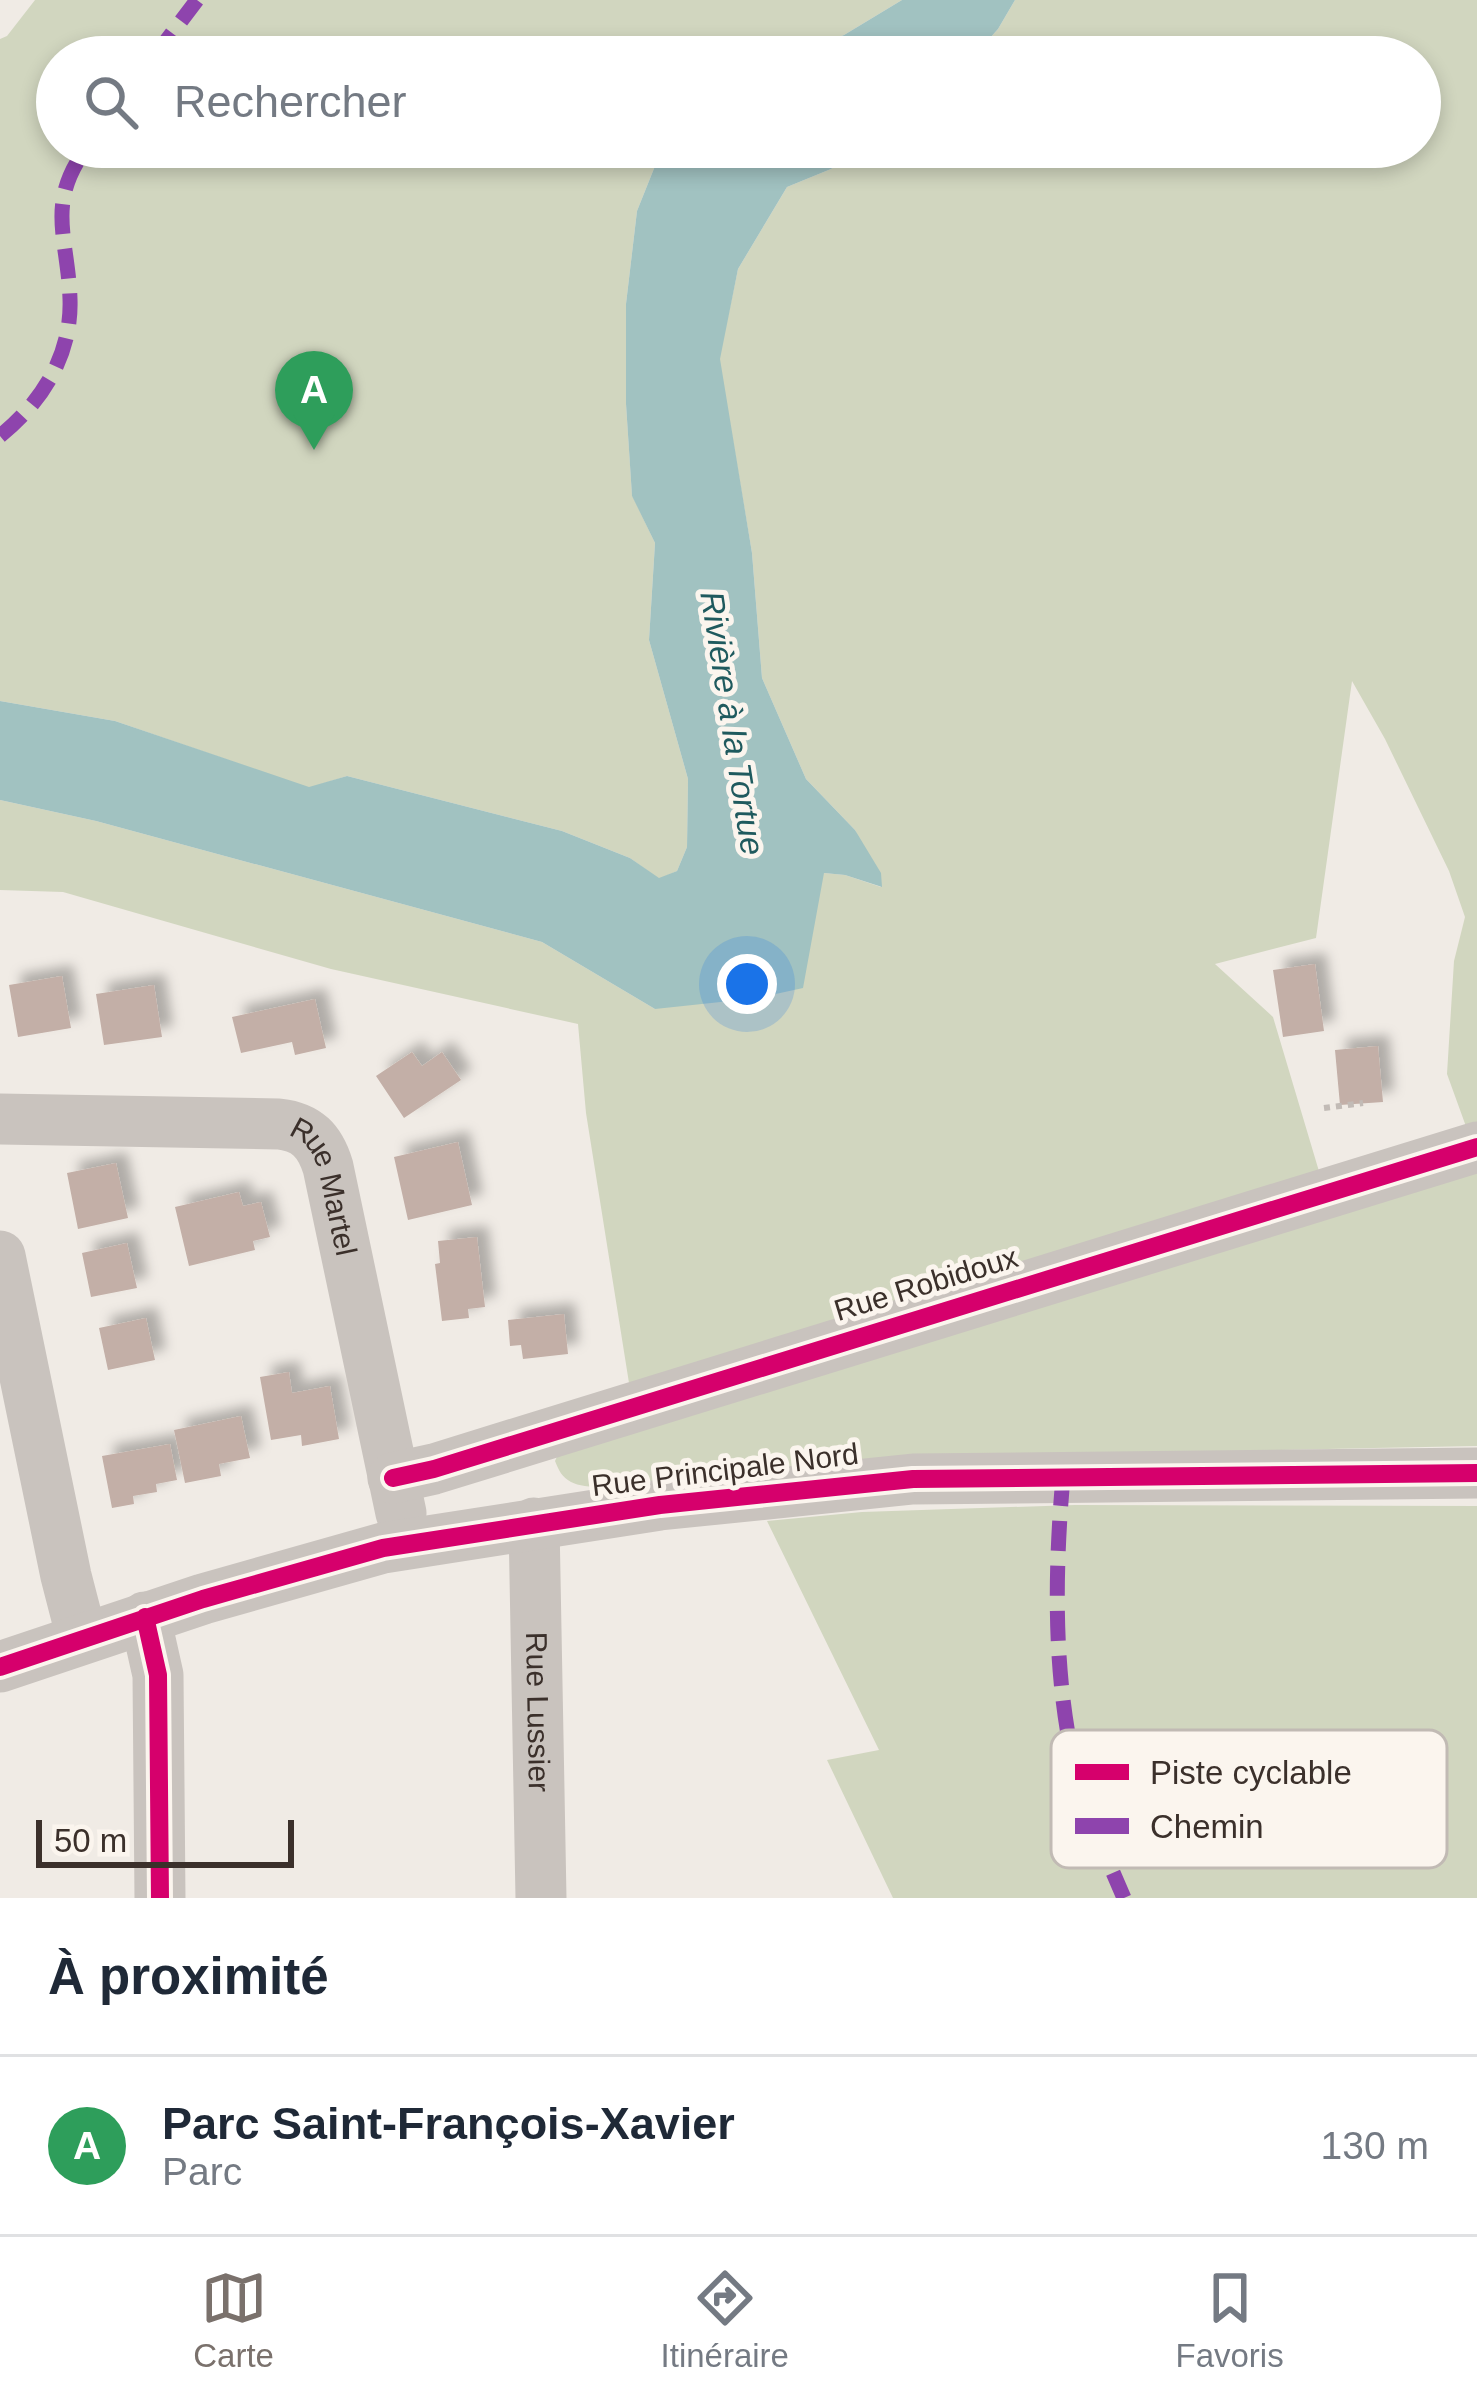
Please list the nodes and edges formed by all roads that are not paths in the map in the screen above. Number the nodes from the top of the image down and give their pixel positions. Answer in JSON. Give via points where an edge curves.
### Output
{"nodes":[{"id":1,"x":0,"y":1118,"type":"edge"},
{"id":2,"x":1477,"y":1147,"type":"edge"},
{"id":3,"x":0,"y":1256,"type":"edge"},
{"id":4,"x":1477,"y":1472,"type":"edge"},
{"id":5,"x":393,"y":1478,"type":"junction"},
{"id":6,"x":534,"y":1523,"type":"junction"},
{"id":7,"x":408,"y":1542,"type":"junction"},
{"id":8,"x":145,"y":1618,"type":"junction"},
{"id":9,"x":82,"y":1638,"type":"junction"},
{"id":10,"x":0,"y":1667,"type":"edge"},
{"id":11,"x":160,"y":1898,"type":"edge"},
{"id":12,"x":541,"y":1898,"type":"edge"}],
"edges":[{"from":1,"to":5,"type":"street","name":"Rue Martel","via":[[262,1123],[293,1126],[316,1140]]},
{"from":2,"to":5,"type":"street","name":"Rue Robidoux"},
{"from":3,"to":9,"type":"street"},
{"from":4,"to":6,"type":"street","name":"Rue Principale Nord","via":[[913,1479]]},
{"from":5,"to":7,"type":"street","name":"Rue Martel"},
{"from":6,"to":7,"type":"street","name":"Rue Principale Nord"},
{"from":6,"to":12,"type":"street","name":"Rue Lussier"},
{"from":7,"to":8,"type":"street","name":"Rue Principale Nord"},
{"from":8,"to":9,"type":"street","name":"Rue Principale Nord"},
{"from":8,"to":11,"type":"street","via":[[158,1675]]},
{"from":9,"to":10,"type":"street","name":"Rue Principale Nord"}]}
